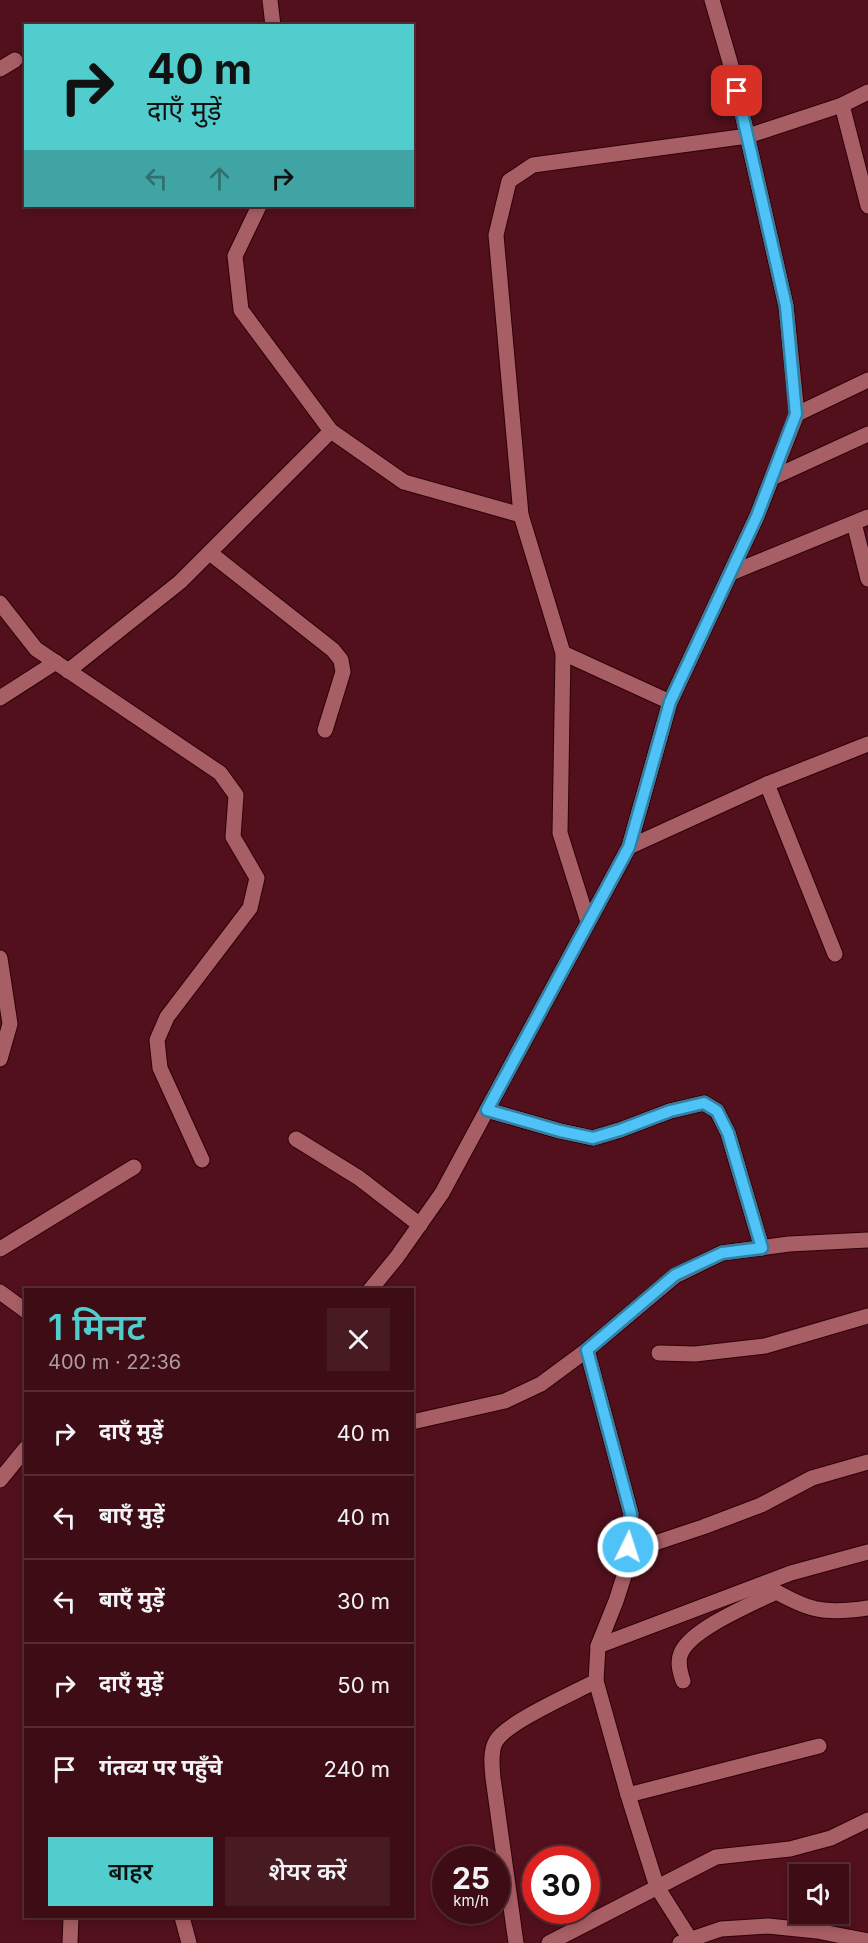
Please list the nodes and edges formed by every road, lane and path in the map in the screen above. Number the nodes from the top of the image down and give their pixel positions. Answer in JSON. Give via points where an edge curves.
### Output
{"nodes":[{"id":1,"x":270,"y":0,"type":"edge"},
{"id":2,"x":712,"y":0,"type":"edge"},
{"id":3,"x":273,"y":24,"type":"edge"},
{"id":4,"x":15,"y":60,"type":"dead end"},
{"id":5,"x":0,"y":69,"type":"edge"},
{"id":6,"x":868,"y":92,"type":"edge"},
{"id":7,"x":842,"y":105,"type":"junction"},
{"id":8,"x":748,"y":136,"type":"junction"},
{"id":9,"x":868,"y":206,"type":"edge"},
{"id":10,"x":259,"y":207,"type":"edge"},
{"id":11,"x":868,"y":380,"type":"edge"},
{"id":12,"x":796,"y":414,"type":"junction"},
{"id":13,"x":331,"y":431,"type":"junction"},
{"id":14,"x":868,"y":434,"type":"edge"},
{"id":15,"x":772,"y":478,"type":"junction"},
{"id":16,"x":521,"y":515,"type":"junction"},
{"id":17,"x":861,"y":520,"type":"edge"},
{"id":18,"x":210,"y":553,"type":"junction"},
{"id":19,"x":730,"y":573,"type":"junction"},
{"id":20,"x":868,"y":579,"type":"edge"},
{"id":21,"x":0,"y":603,"type":"edge"},
{"id":22,"x":563,"y":653,"type":"junction"},
{"id":23,"x":62,"y":666,"type":"junction"},
{"id":24,"x":0,"y":698,"type":"edge"},
{"id":25,"x":670,"y":702,"type":"junction"},
{"id":26,"x":325,"y":730,"type":"dead end"},
{"id":27,"x":868,"y":744,"type":"edge"},
{"id":28,"x":766,"y":784,"type":"junction"},
{"id":29,"x":629,"y":847,"type":"junction"},
{"id":30,"x":588,"y":922,"type":"junction"},
{"id":31,"x":835,"y":954,"type":"dead end"},
{"id":32,"x":0,"y":958,"type":"edge"},
{"id":33,"x":0,"y":1059,"type":"edge"},
{"id":34,"x":487,"y":1110,"type":"junction"},
{"id":35,"x":296,"y":1139,"type":"dead end"},
{"id":36,"x":202,"y":1160,"type":"dead end"},
{"id":37,"x":134,"y":1167,"type":"dead end"},
{"id":38,"x":420,"y":1225,"type":"junction"},
{"id":39,"x":868,"y":1240,"type":"edge"},
{"id":40,"x":762,"y":1248,"type":"junction"},
{"id":41,"x":0,"y":1249,"type":"edge"},
{"id":42,"x":372,"y":1288,"type":"edge"},
{"id":43,"x":2,"y":1298,"type":"edge"},
{"id":44,"x":24,"y":1310,"type":"edge"},
{"id":45,"x":868,"y":1316,"type":"edge"},
{"id":46,"x":587,"y":1350,"type":"junction"},
{"id":47,"x":658,"y":1353,"type":"dead end"},
{"id":48,"x":414,"y":1422,"type":"edge"},
{"id":49,"x":24,"y":1450,"type":"edge"},
{"id":50,"x":868,"y":1462,"type":"edge"},
{"id":51,"x":0,"y":1480,"type":"edge"},
{"id":52,"x":628,"y":1547,"type":"junction"},
{"id":53,"x":868,"y":1552,"type":"edge"},
{"id":54,"x":770,"y":1588,"type":"junction"},
{"id":55,"x":868,"y":1608,"type":"edge"},
{"id":56,"x":598,"y":1646,"type":"junction"},
{"id":57,"x":596,"y":1681,"type":"junction"},
{"id":58,"x":683,"y":1681,"type":"dead end"},
{"id":59,"x":819,"y":1746,"type":"dead end"},
{"id":60,"x":628,"y":1795,"type":"junction"},
{"id":61,"x":868,"y":1820,"type":"edge"},
{"id":62,"x":657,"y":1887,"type":"junction"},
{"id":63,"x":71,"y":1918,"type":"edge"},
{"id":64,"x":182,"y":1918,"type":"edge"},
{"id":65,"x":685,"y":1941,"type":"edge"},
{"id":66,"x":868,"y":1941,"type":"edge"},
{"id":67,"x":70,"y":1943,"type":"edge"},
{"id":68,"x":189,"y":1943,"type":"edge"},
{"id":69,"x":516,"y":1943,"type":"edge"},
{"id":70,"x":549,"y":1943,"type":"edge"}],
"edges":[{"from":1,"to":3,"type":"street"},
{"from":2,"to":8,"type":"street"},
{"from":4,"to":5,"type":"street"},
{"from":6,"to":7,"type":"street"},
{"from":7,"to":8,"type":"street"},
{"from":7,"to":9,"type":"street"},
{"from":8,"to":12,"type":"street","via":[[786,306]]},
{"from":8,"to":16,"type":"street","via":[[534,165],[509,181],[496,235]]},
{"from":10,"to":13,"type":"street","via":[[235,256],[242,310]]},
{"from":11,"to":12,"type":"street"},
{"from":12,"to":15,"type":"street"},
{"from":13,"to":16,"type":"street","via":[[404,482]]},
{"from":13,"to":18,"type":"street"},
{"from":14,"to":15,"type":"street"},
{"from":15,"to":19,"type":"street"},
{"from":16,"to":22,"type":"street"},
{"from":17,"to":19,"type":"street"},
{"from":17,"to":20,"type":"street"},
{"from":18,"to":23,"type":"street","via":[[138,618]]},
{"from":18,"to":26,"type":"street","via":[[341,660],[343,672]]},
{"from":19,"to":25,"type":"street"},
{"from":21,"to":23,"type":"street","via":[[36,649]]},
{"from":22,"to":25,"type":"street"},
{"from":22,"to":30,"type":"street","via":[[560,833]]},
{"from":23,"to":24,"type":"street"},
{"from":23,"to":36,"type":"street","via":[[220,773],[236,795],[233,837],[257,878],[250,908],[167,1017],[158,1040],[160,1068]]},
{"from":25,"to":29,"type":"street"},
{"from":27,"to":28,"type":"street"},
{"from":28,"to":29,"type":"street"},
{"from":28,"to":31,"type":"street"},
{"from":29,"to":30,"type":"street"},
{"from":30,"to":34,"type":"street"},
{"from":32,"to":33,"type":"street","via":[[10,1024]]},
{"from":34,"to":38,"type":"street"},
{"from":34,"to":40,"type":"street","via":[[593,1138],[704,1103],[717,1111],[728,1133]]},
{"from":35,"to":38,"type":"street","via":[[359,1178]]},
{"from":37,"to":41,"type":"street"},
{"from":38,"to":42,"type":"street"},
{"from":39,"to":40,"type":"street"},
{"from":40,"to":46,"type":"street","via":[[722,1253],[675,1275]]},
{"from":43,"to":44,"type":"street"},
{"from":45,"to":47,"type":"street","via":[[765,1346],[705,1353]]},
{"from":46,"to":48,"type":"street","via":[[541,1384],[505,1401]]},
{"from":46,"to":52,"type":"street","via":[[631,1514]]},
{"from":49,"to":51,"type":"street"},
{"from":50,"to":52,"type":"street","via":[[812,1478],[761,1505],[703,1527]]},
{"from":52,"to":56,"type":"street","via":[[623,1578]]},
{"from":53,"to":54,"type":"street","via":[[791,1573]]},
{"from":54,"to":55,"type":"street","via":[[814,1609],[841,1612]]},
{"from":54,"to":56,"type":"street"},
{"from":54,"to":58,"type":"street","via":[[687,1642],[680,1655]]},
{"from":56,"to":57,"type":"street"},
{"from":57,"to":60,"type":"street"},
{"from":57,"to":69,"type":"street","via":[[506,1729],[495,1742],[493,1778]]},
{"from":59,"to":60,"type":"street"},
{"from":60,"to":62,"type":"street"},
{"from":61,"to":62,"type":"street","via":[[831,1838],[790,1848],[716,1857]]},
{"from":62,"to":65,"type":"street"},
{"from":62,"to":70,"type":"street"},
{"from":63,"to":67,"type":"street"},
{"from":64,"to":68,"type":"street"},
{"from":65,"to":66,"type":"street","via":[[721,1929],[768,1926]]}]}
